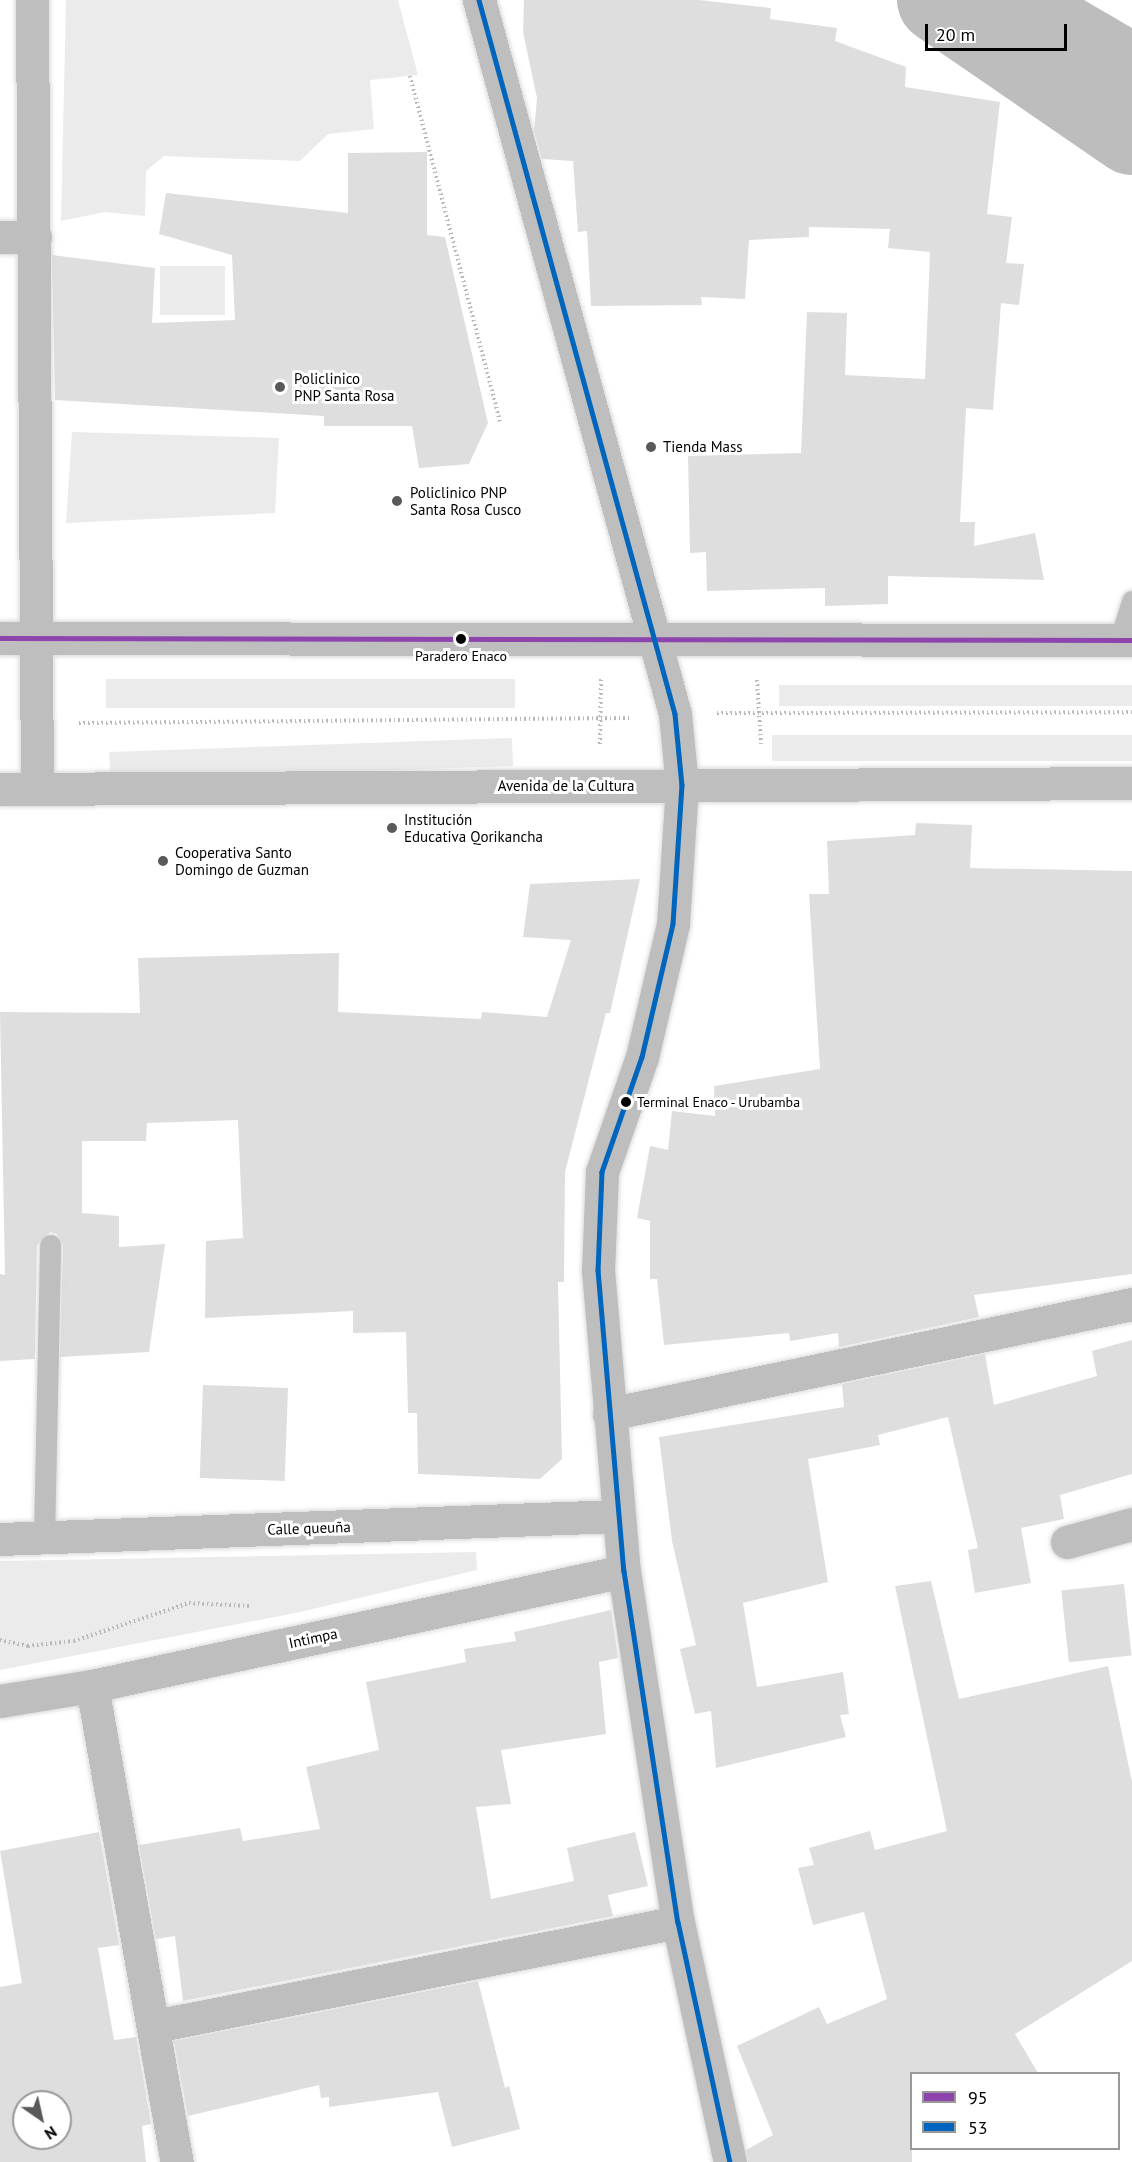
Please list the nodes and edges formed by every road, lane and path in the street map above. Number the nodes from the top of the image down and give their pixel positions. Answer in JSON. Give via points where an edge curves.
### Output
{"nodes":[{"id":1,"x":32,"y":0,"type":"edge"},
{"id":2,"x":479,"y":0,"type":"edge"},
{"id":3,"x":410,"y":76,"type":"dead end"},
{"id":4,"x":0,"y":237,"type":"edge"},
{"id":5,"x":35,"y":237,"type":"junction"},
{"id":6,"x":500,"y":421,"type":"dead end"},
{"id":7,"x":1132,"y":601,"type":"edge"},
{"id":8,"x":38,"y":636,"type":"junction"},
{"id":9,"x":601,"y":636,"type":"junction"},
{"id":10,"x":654,"y":636,"type":"junction"},
{"id":11,"x":753,"y":637,"type":"junction"},
{"id":12,"x":0,"y":638,"type":"edge"},
{"id":13,"x":1126,"y":640,"type":"edge"},
{"id":14,"x":760,"y":712,"type":"junction"},
{"id":15,"x":1132,"y":712,"type":"edge"},
{"id":16,"x":675,"y":714,"type":"junction"},
{"id":17,"x":601,"y":722,"type":"junction"},
{"id":18,"x":39,"y":723,"type":"junction"},
{"id":19,"x":1132,"y":783,"type":"edge"},
{"id":20,"x":598,"y":785,"type":"junction"},
{"id":21,"x":682,"y":785,"type":"junction"},
{"id":22,"x":762,"y":785,"type":"junction"},
{"id":23,"x":0,"y":789,"type":"edge"},
{"id":24,"x":37,"y":789,"type":"junction"},
{"id":25,"x":50,"y":1245,"type":"dead end"},
{"id":26,"x":1132,"y":1304,"type":"edge"},
{"id":27,"x":609,"y":1414,"type":"junction"},
{"id":28,"x":618,"y":1516,"type":"junction"},
{"id":29,"x":1132,"y":1524,"type":"edge"},
{"id":30,"x":44,"y":1538,"type":"junction"},
{"id":31,"x":0,"y":1539,"type":"edge"},
{"id":32,"x":1067,"y":1542,"type":"dead end"},
{"id":33,"x":624,"y":1571,"type":"junction"},
{"id":34,"x":258,"y":1605,"type":"dead end"},
{"id":35,"x":0,"y":1640,"type":"edge"},
{"id":36,"x":92,"y":1686,"type":"junction"},
{"id":37,"x":0,"y":1701,"type":"edge"},
{"id":38,"x":678,"y":1922,"type":"junction"},
{"id":39,"x":154,"y":2026,"type":"junction"},
{"id":40,"x":177,"y":2162,"type":"edge"},
{"id":41,"x":730,"y":2162,"type":"edge"}],
"edges":[{"from":1,"to":5,"type":"main road"},
{"from":2,"to":10,"type":"main road"},
{"from":3,"to":6,"type":"path"},
{"from":4,"to":5,"type":"main road"},
{"from":5,"to":8,"type":"main road"},
{"from":7,"to":13,"type":"lane"},
{"from":8,"to":9,"type":"main road"},
{"from":8,"to":12,"type":"main road"},
{"from":8,"to":18,"type":"main road"},
{"from":9,"to":10,"type":"main road"},
{"from":9,"to":17,"type":"path"},
{"from":10,"to":11,"type":"main road"},
{"from":10,"to":16,"type":"main road"},
{"from":11,"to":13,"type":"main road"},
{"from":11,"to":14,"type":"path"},
{"from":14,"to":15,"type":"path"},
{"from":14,"to":16,"type":"path"},
{"from":14,"to":22,"type":"path"},
{"from":16,"to":17,"type":"path"},
{"from":16,"to":21,"type":"main road"},
{"from":17,"to":18,"type":"path"},
{"from":17,"to":20,"type":"path"},
{"from":18,"to":24,"type":"main road"},
{"from":19,"to":22,"type":"main road","name":"Avenida de la Cultura"},
{"from":20,"to":21,"type":"main road","name":"Avenida de la Cultura"},
{"from":20,"to":24,"type":"main road","name":"Avenida de la Cultura"},
{"from":21,"to":22,"type":"main road","name":"Avenida de la Cultura"},
{"from":21,"to":27,"type":"main road","via":[[673,924],[642,1057],[602,1172],[598,1270]]},
{"from":23,"to":24,"type":"main road","name":"Avenida de la Cultura"},
{"from":25,"to":30,"type":"lane"},
{"from":26,"to":27,"type":"main road"},
{"from":27,"to":28,"type":"main road"},
{"from":28,"to":30,"type":"main road","name":"Calle queuña"},
{"from":28,"to":33,"type":"main road"},
{"from":29,"to":32,"type":"main road"},
{"from":30,"to":31,"type":"main road","name":"Calle queuña"},
{"from":33,"to":36,"type":"main road","name":"Intimpa"},
{"from":33,"to":38,"type":"main road"},
{"from":34,"to":35,"type":"path","via":[[189,1603],[74,1641],[28,1646]]},
{"from":36,"to":37,"type":"main road","name":"Intimpa"},
{"from":36,"to":39,"type":"main road"},
{"from":38,"to":39,"type":"main road"},
{"from":38,"to":41,"type":"main road"},
{"from":39,"to":40,"type":"main road"}]}
